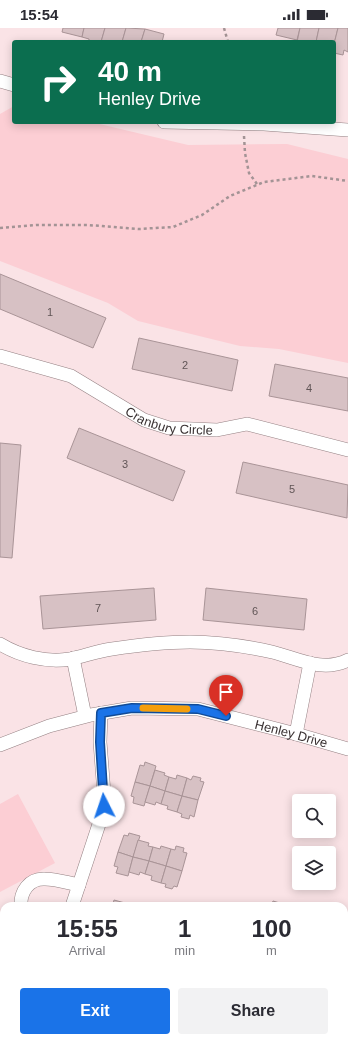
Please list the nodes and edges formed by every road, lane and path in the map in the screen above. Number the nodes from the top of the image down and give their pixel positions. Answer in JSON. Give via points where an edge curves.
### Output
{"nodes":[{"id":1,"x":224,"y":28,"type":"edge"},
{"id":2,"x":227,"y":40,"type":"edge"},
{"id":3,"x":0,"y":81,"type":"edge"},
{"id":4,"x":12,"y":84,"type":"edge"},
{"id":5,"x":244,"y":124,"type":"joint"},
{"id":6,"x":348,"y":130,"type":"edge"},
{"id":7,"x":348,"y":181,"type":"edge"},
{"id":8,"x":257,"y":184,"type":"junction"},
{"id":9,"x":0,"y":228,"type":"edge"},
{"id":10,"x":0,"y":356,"type":"edge"},
{"id":11,"x":348,"y":450,"type":"edge"},
{"id":12,"x":0,"y":644,"type":"edge"},
{"id":13,"x":74,"y":658,"type":"junction"},
{"id":14,"x":348,"y":660,"type":"edge"},
{"id":15,"x":310,"y":663,"type":"junction"},
{"id":16,"x":101,"y":713,"type":"junction"},
{"id":17,"x":85,"y":716,"type":"junction"},
{"id":18,"x":296,"y":734,"type":"junction"},
{"id":19,"x":0,"y":744,"type":"edge"},
{"id":20,"x":348,"y":749,"type":"edge"},
{"id":21,"x":79,"y":885,"type":"junction"},
{"id":22,"x":21,"y":902,"type":"edge"},
{"id":23,"x":73,"y":902,"type":"edge"}],
"edges":[{"from":1,"to":2,"type":"path"},
{"from":3,"to":4,"type":"street"},
{"from":5,"to":6,"type":"street"},
{"from":5,"to":8,"type":"path","via":[[245,153],[249,172]]},
{"from":7,"to":8,"type":"path","via":[[312,176]]},
{"from":8,"to":9,"type":"path","via":[[230,196],[202,215],[174,227],[139,229],[37,225]]},
{"from":10,"to":11,"type":"street","name":"Cranbury Circle","via":[[71,376],[144,420],[169,428],[217,430],[246,424]]},
{"from":12,"to":13,"type":"street","via":[[9,650],[33,657]]},
{"from":13,"to":15,"type":"street","via":[[116,648],[191,642],[232,645],[272,652]]},
{"from":13,"to":17,"type":"street"},
{"from":14,"to":15,"type":"street","via":[[331,665],[317,666]]},
{"from":15,"to":18,"type":"street"},
{"from":16,"to":17,"type":"street","name":"Henley Drive"},
{"from":16,"to":18,"type":"street","name":"Henley Drive","via":[[132,708],[198,709]]},
{"from":16,"to":21,"type":"street","via":[[104,806]]},
{"from":17,"to":19,"type":"street","name":"Henley Drive"},
{"from":18,"to":20,"type":"street","name":"Henley Drive"},
{"from":21,"to":22,"type":"street","via":[[36,880],[22,893]]},
{"from":21,"to":23,"type":"street"}]}
